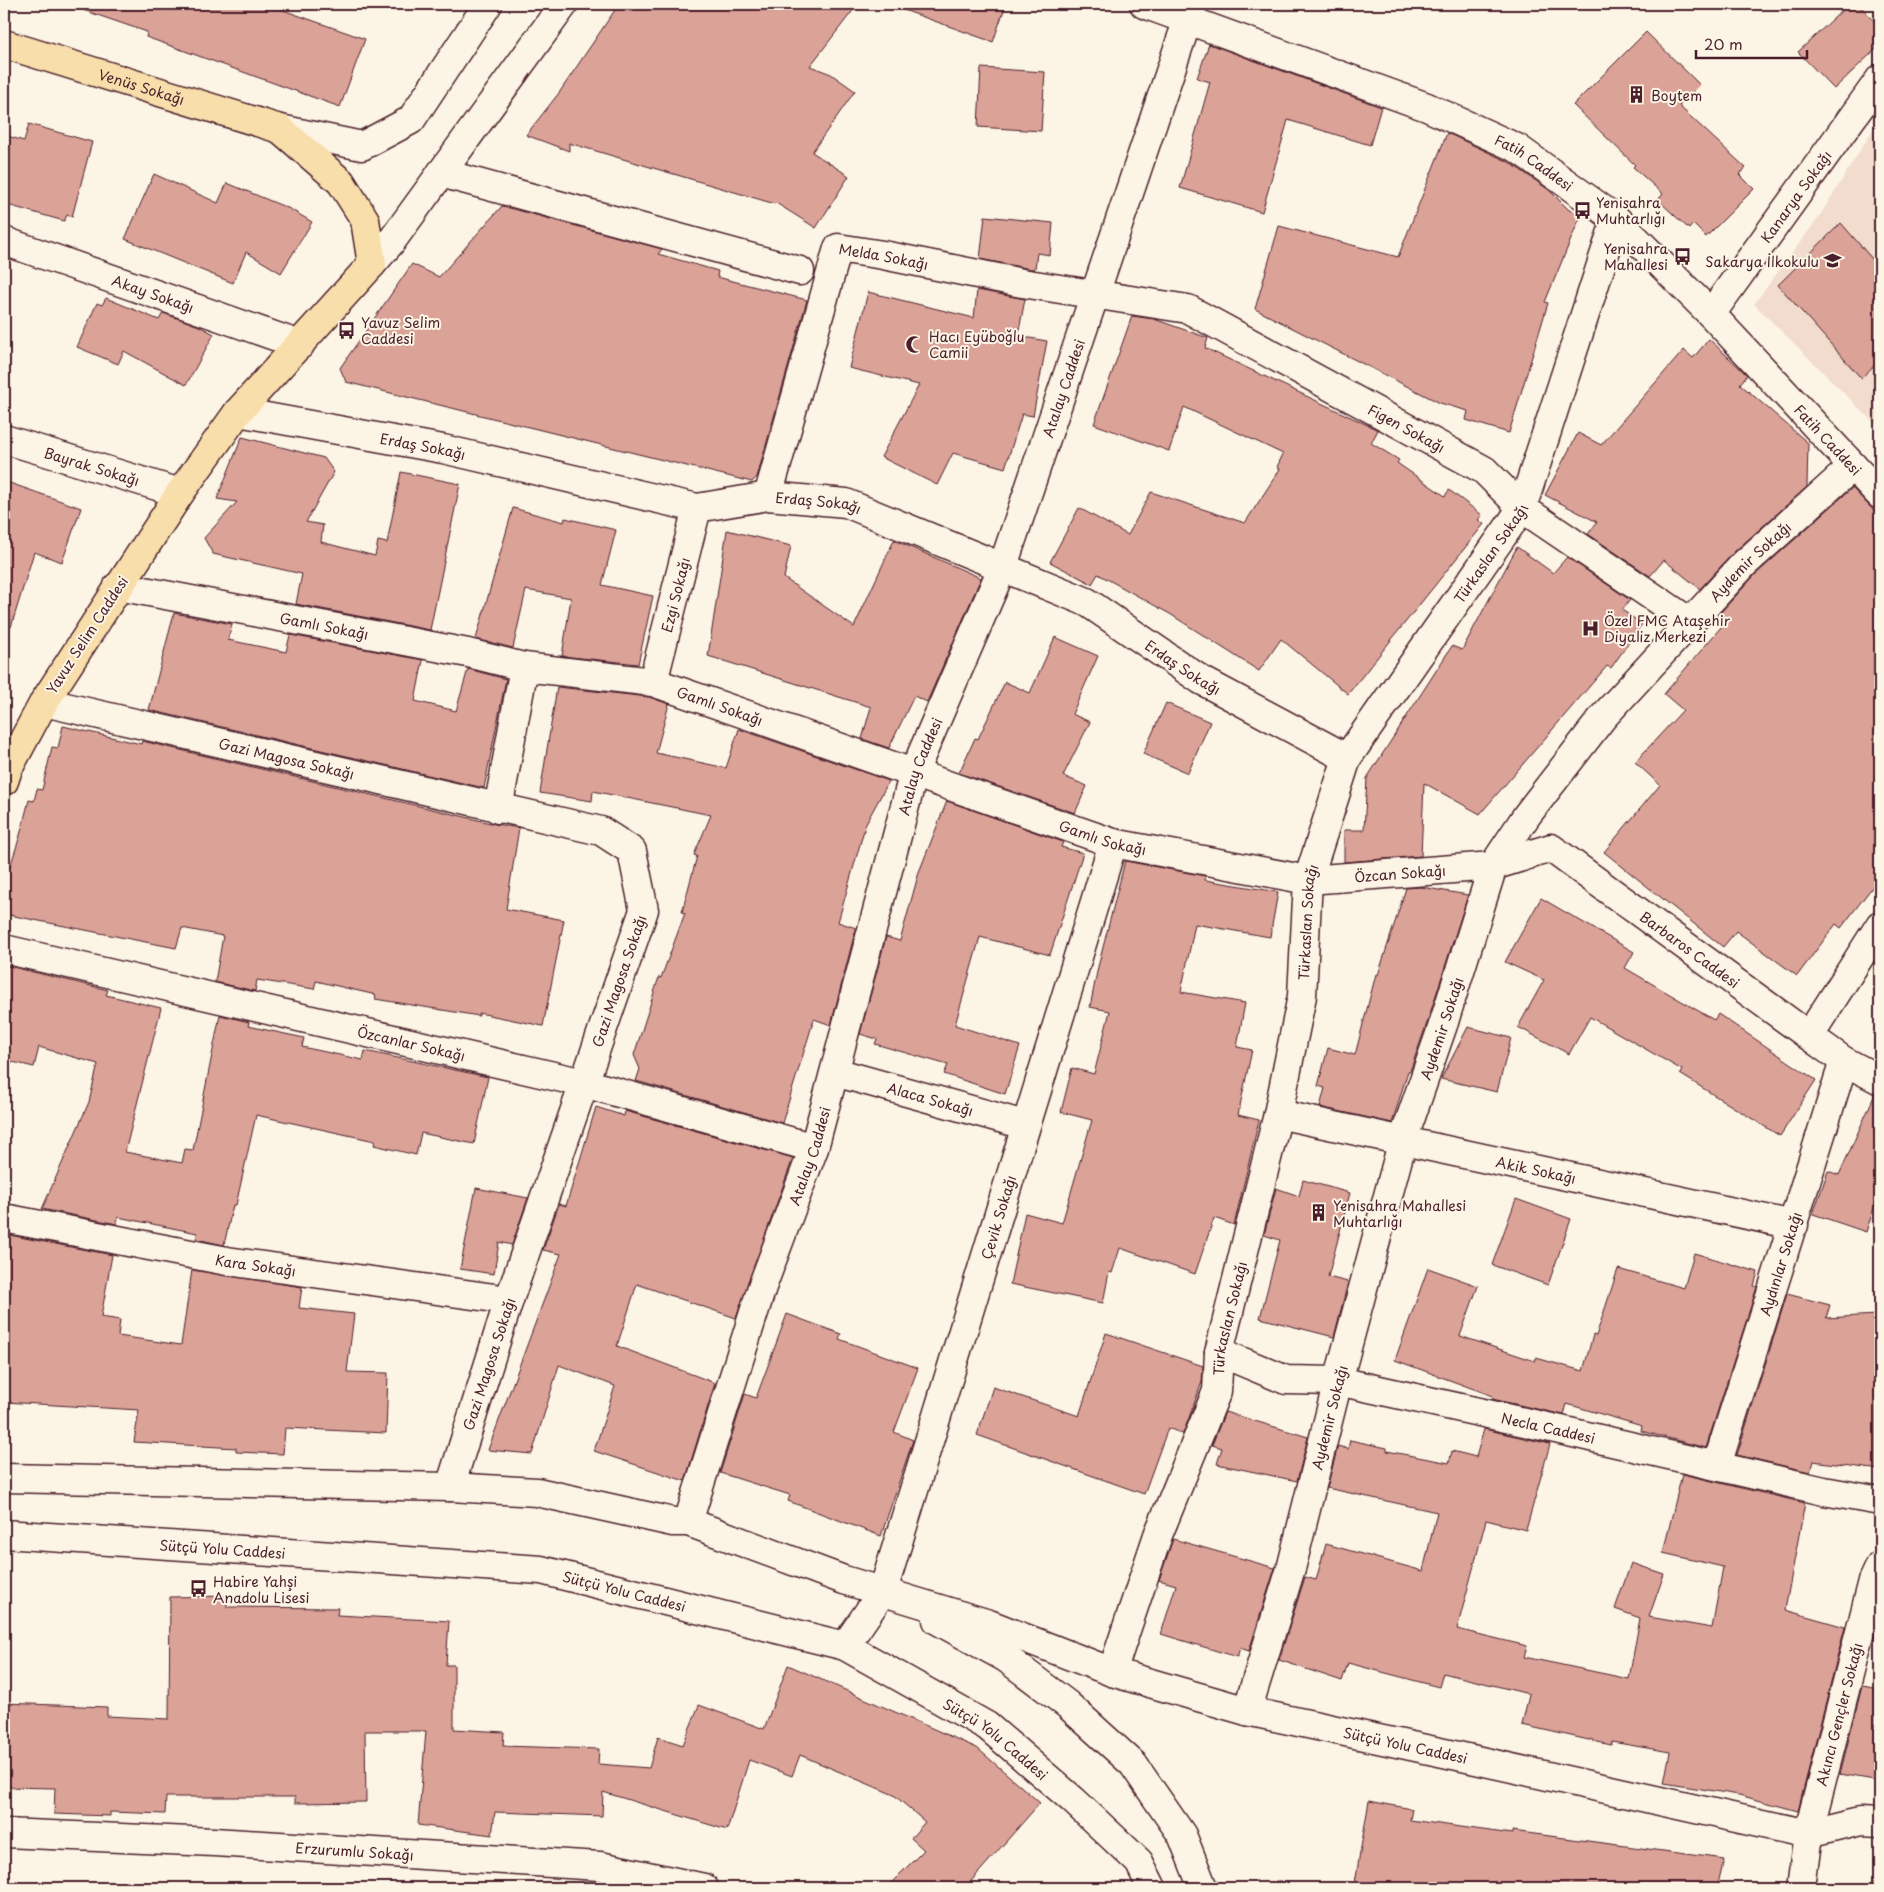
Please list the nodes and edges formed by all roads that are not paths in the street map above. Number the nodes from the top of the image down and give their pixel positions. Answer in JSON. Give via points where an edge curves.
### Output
{"nodes":[{"id":1,"x":488,"y":4,"type":"edge"},
{"id":2,"x":564,"y":4,"type":"edge"},
{"id":3,"x":1144,"y":4,"type":"edge"},
{"id":4,"x":1191,"y":12,"type":"edge"},
{"id":5,"x":4,"y":44,"type":"edge"},
{"id":6,"x":1880,"y":79,"type":"edge"},
{"id":7,"x":280,"y":129,"type":"junction"},
{"id":8,"x":442,"y":173,"type":"junction"},
{"id":9,"x":1616,"y":219,"type":"junction"},
{"id":10,"x":4,"y":242,"type":"edge"},
{"id":11,"x":372,"y":264,"type":"junction"},
{"id":12,"x":800,"y":271,"type":"dead end"},
{"id":13,"x":1094,"y":293,"type":"junction"},
{"id":14,"x":1711,"y":314,"type":"junction"},
{"id":15,"x":300,"y":345,"type":"junction"},
{"id":16,"x":238,"y":412,"type":"junction"},
{"id":17,"x":4,"y":439,"type":"edge"},
{"id":18,"x":1853,"y":466,"type":"junction"},
{"id":19,"x":180,"y":494,"type":"junction"},
{"id":20,"x":768,"y":496,"type":"junction"},
{"id":21,"x":1880,"y":496,"type":"edge"},
{"id":22,"x":697,"y":508,"type":"junction"},
{"id":23,"x":1522,"y":508,"type":"junction"},
{"id":24,"x":1003,"y":566,"type":"junction"},
{"id":25,"x":118,"y":586,"type":"junction"},
{"id":26,"x":1690,"y":622,"type":"junction"},
{"id":27,"x":524,"y":667,"type":"junction"},
{"id":28,"x":653,"y":682,"type":"junction"},
{"id":29,"x":44,"y":702,"type":"junction"},
{"id":30,"x":1347,"y":758,"type":"junction"},
{"id":31,"x":914,"y":772,"type":"junction"},
{"id":32,"x":4,"y":781,"type":"edge"},
{"id":33,"x":498,"y":809,"type":"junction"},
{"id":34,"x":1113,"y":843,"type":"junction"},
{"id":35,"x":1493,"y":866,"type":"junction"},
{"id":36,"x":1308,"y":880,"type":"junction"},
{"id":37,"x":1880,"y":925,"type":"edge"},
{"id":38,"x":4,"y":949,"type":"edge"},
{"id":39,"x":1809,"y":1036,"type":"junction"},
{"id":40,"x":1844,"y":1061,"type":"junction"},
{"id":41,"x":835,"y":1072,"type":"junction"},
{"id":42,"x":1880,"y":1080,"type":"edge"},
{"id":43,"x":584,"y":1083,"type":"junction"},
{"id":44,"x":1278,"y":1114,"type":"junction"},
{"id":45,"x":1025,"y":1125,"type":"junction"},
{"id":46,"x":1403,"y":1140,"type":"junction"},
{"id":47,"x":814,"y":1148,"type":"junction"},
{"id":48,"x":4,"y":1218,"type":"edge"},
{"id":49,"x":1794,"y":1225,"type":"junction"},
{"id":50,"x":509,"y":1300,"type":"junction"},
{"id":51,"x":1219,"y":1352,"type":"junction"},
{"id":52,"x":1338,"y":1381,"type":"junction"},
{"id":53,"x":1717,"y":1465,"type":"junction"},
{"id":54,"x":4,"y":1478,"type":"edge"},
{"id":55,"x":450,"y":1486,"type":"junction"},
{"id":56,"x":1880,"y":1501,"type":"edge"},
{"id":57,"x":688,"y":1522,"type":"junction"},
{"id":58,"x":4,"y":1534,"type":"edge"},
{"id":59,"x":1880,"y":1566,"type":"edge"},
{"id":60,"x":883,"y":1591,"type":"junction"},
{"id":61,"x":845,"y":1646,"type":"junction"},
{"id":62,"x":1112,"y":1672,"type":"junction"},
{"id":63,"x":1247,"y":1711,"type":"junction"},
{"id":64,"x":1880,"y":1822,"type":"edge"},
{"id":65,"x":4,"y":1832,"type":"edge"},
{"id":66,"x":1808,"y":1834,"type":"junction"},
{"id":67,"x":704,"y":1888,"type":"edge"},
{"id":68,"x":1152,"y":1888,"type":"edge"},
{"id":69,"x":1203,"y":1888,"type":"edge"},
{"id":70,"x":1801,"y":1888,"type":"edge"}],
"edges":[{"from":1,"to":7,"type":"street","via":[[411,120],[362,146]]},
{"from":2,"to":8,"type":"street","name":"Yavuz Selim Caddesi"},
{"from":3,"to":4,"type":"street","name":"Fatih Caddesi"},
{"from":4,"to":9,"type":"street","name":"Fatih Caddesi","via":[[1427,107],[1517,148]]},
{"from":4,"to":13,"type":"street","name":"Atalay Caddesi"},
{"from":5,"to":7,"type":"main road","name":"Venüs Sokağı"},
{"from":6,"to":14,"type":"street","name":"Kanarya Sokağı"},
{"from":7,"to":11,"type":"main road","via":[[341,182],[365,220]]},
{"from":8,"to":11,"type":"street","name":"Yavuz Selim Caddesi"},
{"from":8,"to":12,"type":"street"},
{"from":9,"to":14,"type":"street","name":"Fatih Caddesi"},
{"from":9,"to":23,"type":"street","name":"Türkaslan Sokağı"},
{"from":10,"to":15,"type":"street","name":"Akay Sokağı"},
{"from":11,"to":15,"type":"main road","name":"Yavuz Selim Caddesi"},
{"from":13,"to":20,"type":"street","name":"Melda Sokağı","via":[[1022,283],[838,248]]},
{"from":13,"to":23,"type":"street","name":"Figen Sokağı","via":[[1188,309],[1484,470]]},
{"from":13,"to":24,"type":"street","name":"Atalay Caddesi"},
{"from":14,"to":18,"type":"street","name":"Fatih Caddesi"},
{"from":15,"to":16,"type":"main road","name":"Yavuz Selim Caddesi"},
{"from":16,"to":19,"type":"main road","name":"Yavuz Selim Caddesi"},
{"from":16,"to":22,"type":"street","name":"Erdaş Sokağı","via":[[443,449]]},
{"from":17,"to":19,"type":"street","name":"Bayrak Sokağı"},
{"from":18,"to":21,"type":"street","name":"Fatih Caddesi"},
{"from":18,"to":26,"type":"street","name":"Aydemir Sokağı","via":[[1744,564]]},
{"from":19,"to":25,"type":"main road","name":"Yavuz Selim Caddesi"},
{"from":20,"to":22,"type":"street","name":"Erdaş Sokağı"},
{"from":20,"to":24,"type":"street","name":"Erdaş Sokağı","via":[[846,503]]},
{"from":22,"to":28,"type":"street","name":"Ezgi Sokağı"},
{"from":23,"to":26,"type":"street","name":"Figen Sokağı"},
{"from":23,"to":30,"type":"street","name":"Türkaslan Sokağı"},
{"from":24,"to":30,"type":"street","name":"Erdaş Sokağı","via":[[1087,602],[1201,680]]},
{"from":24,"to":31,"type":"street","name":"Atalay Caddesi"},
{"from":25,"to":27,"type":"street","name":"Gamlı Sokağı","via":[[468,653]]},
{"from":25,"to":29,"type":"main road","name":"Yavuz Selim Caddesi"},
{"from":26,"to":35,"type":"street","name":"Aydemir Sokağı","via":[[1603,717],[1527,815]]},
{"from":27,"to":28,"type":"street","name":"Gamlı Sokağı"},
{"from":27,"to":33,"type":"street"},
{"from":28,"to":31,"type":"street","name":"Gamlı Sokağı"},
{"from":29,"to":32,"type":"main road","name":"Yavuz Selim Caddesi"},
{"from":29,"to":33,"type":"street","name":"Gazi Magosa Sokağı"},
{"from":30,"to":36,"type":"street","name":"Türkaslan Sokağı"},
{"from":31,"to":34,"type":"street","name":"Gamlı Sokağı"},
{"from":31,"to":41,"type":"street","name":"Atalay Caddesi"},
{"from":33,"to":43,"type":"street","name":"Gazi Magosa Sokağı","via":[[601,831],[632,852],[644,910]]},
{"from":34,"to":36,"type":"street","name":"Gamlı Sokağı"},
{"from":34,"to":45,"type":"street","name":"Çevik Sokağı"},
{"from":35,"to":36,"type":"street","name":"Özcan Sokağı"},
{"from":35,"to":39,"type":"street","name":"Barbaros Caddesi","via":[[1551,848]]},
{"from":35,"to":46,"type":"street","name":"Aydemir Sokağı"},
{"from":36,"to":44,"type":"street","name":"Türkaslan Sokağı","via":[[1302,996]]},
{"from":37,"to":39,"type":"street"},
{"from":38,"to":43,"type":"street","name":"Özcanlar Sokağı"},
{"from":39,"to":40,"type":"street","name":"Barbaros Caddesi"},
{"from":40,"to":42,"type":"street","name":"Barbaros Caddesi"},
{"from":40,"to":49,"type":"street","name":"Aydınlar Sokağı"},
{"from":41,"to":45,"type":"street","name":"Alaca Sokağı"},
{"from":41,"to":47,"type":"street","name":"Atalay Caddesi"},
{"from":43,"to":47,"type":"street","name":"Özcanlar Sokağı"},
{"from":43,"to":50,"type":"street","name":"Gazi Magosa Sokağı"},
{"from":44,"to":46,"type":"street","name":"Akik Sokağı"},
{"from":44,"to":51,"type":"street","name":"Türkaslan Sokağı"},
{"from":45,"to":60,"type":"street","name":"Çevik Sokağı"},
{"from":46,"to":49,"type":"street","name":"Akik Sokağı"},
{"from":46,"to":52,"type":"street","name":"Aydemir Sokağı"},
{"from":47,"to":57,"type":"street","name":"Atalay Caddesi","via":[[762,1287]]},
{"from":48,"to":50,"type":"street","name":"Kara Sokağı","via":[[226,1261]]},
{"from":49,"to":53,"type":"street","name":"Aydınlar Sokağı"},
{"from":50,"to":55,"type":"street","name":"Gazi Magosa Sokağı"},
{"from":51,"to":52,"type":"street","name":"Necla Caddesi","via":[[1286,1380]]},
{"from":51,"to":62,"type":"street","name":"Türkaslan Sokağı","via":[[1217,1391],[1158,1535]]},
{"from":52,"to":53,"type":"street","name":"Necla Caddesi"},
{"from":52,"to":63,"type":"street","name":"Aydemir Sokağı","via":[[1292,1565]]},
{"from":53,"to":56,"type":"street","name":"Necla Caddesi"},
{"from":54,"to":55,"type":"street","name":"Sütçü Yolu Caddesi"},
{"from":55,"to":57,"type":"street","name":"Sütçü Yolu Caddesi","via":[[537,1492],[673,1522]]},
{"from":57,"to":60,"type":"street","name":"Sütçü Yolu Caddesi","via":[[844,1580]]},
{"from":58,"to":61,"type":"street","name":"Sütçü Yolu Caddesi","via":[[541,1570]]},
{"from":59,"to":66,"type":"street","name":"Akıncı Gençler Sokağı","via":[[1873,1581]]},
{"from":60,"to":61,"type":"street","name":"Çevik Sokağı"},
{"from":60,"to":62,"type":"street","name":"Sütçü Yolu Caddesi","via":[[989,1624]]},
{"from":60,"to":69,"type":"street","name":"Sütçü Yolu Caddesi","via":[[1006,1658],[1068,1705],[1133,1764],[1182,1835]]},
{"from":61,"to":68,"type":"street","name":"Sütçü Yolu Caddesi","via":[[987,1726],[1139,1862]]},
{"from":62,"to":63,"type":"street","name":"Sütçü Yolu Caddesi"},
{"from":63,"to":66,"type":"street","name":"Sütçü Yolu Caddesi"},
{"from":64,"to":66,"type":"street","name":"Sütçü Yolu Caddesi","via":[[1861,1821]]},
{"from":65,"to":67,"type":"street","name":"Erzurumlu Sokağı","via":[[600,1866]]},
{"from":66,"to":70,"type":"street","name":"Akıncı Gençler Sokağı"}]}
